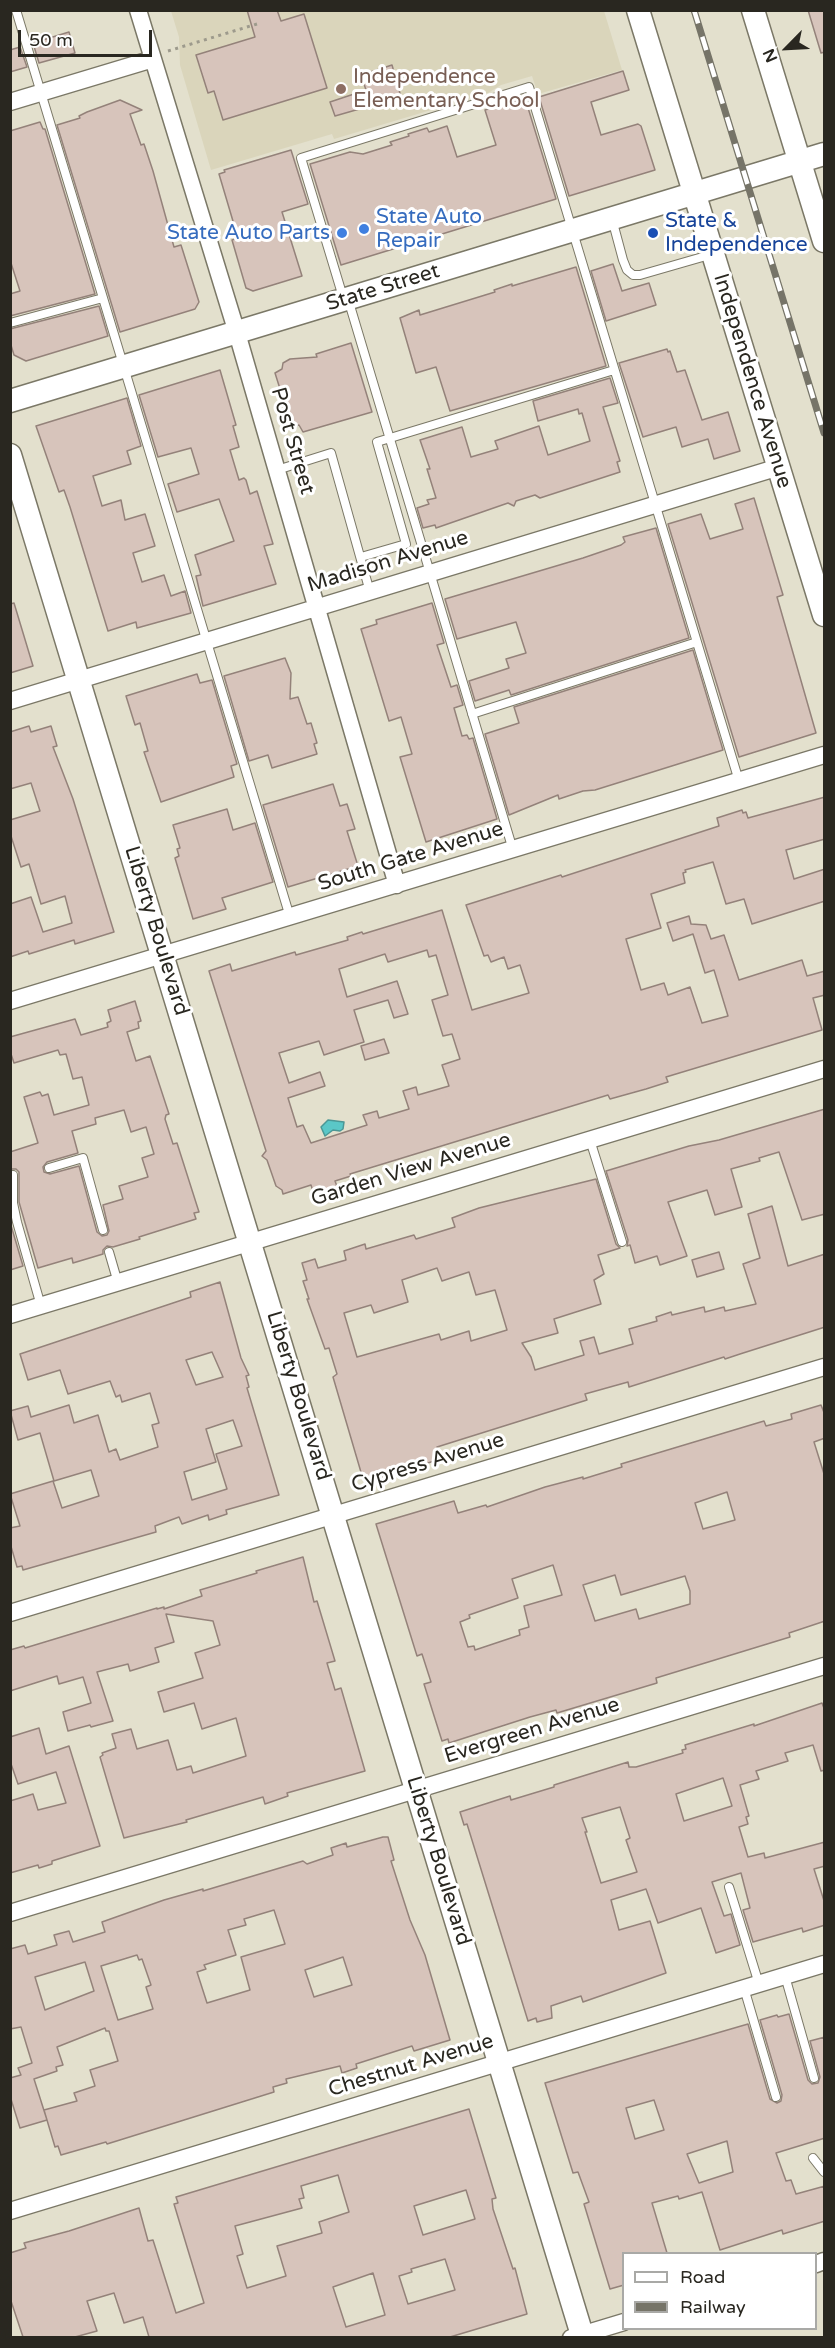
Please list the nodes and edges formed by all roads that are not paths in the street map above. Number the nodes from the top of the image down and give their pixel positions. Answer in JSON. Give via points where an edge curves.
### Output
{"nodes":[{"id":1,"x":16,"y":10,"type":"edge"},
{"id":2,"x":138,"y":10,"type":"edge"},
{"id":3,"x":638,"y":10,"type":"edge"},
{"id":4,"x":753,"y":10,"type":"edge"},
{"id":5,"x":153,"y":58,"type":"junction"},
{"id":6,"x":41,"y":93,"type":"junction"},
{"id":7,"x":10,"y":102,"type":"edge"},
{"id":8,"x":825,"y":154,"type":"edge"},
{"id":9,"x":800,"y":162,"type":"junction"},
{"id":10,"x":694,"y":194,"type":"junction"},
{"id":11,"x":612,"y":219,"type":"junction"},
{"id":12,"x":572,"y":231,"type":"junction"},
{"id":13,"x":825,"y":241,"type":"edge"},
{"id":14,"x":713,"y":254,"type":"junction"},
{"id":15,"x":103,"y":298,"type":"junction"},
{"id":16,"x":346,"y":300,"type":"junction"},
{"id":17,"x":10,"y":323,"type":"edge"},
{"id":18,"x":237,"y":333,"type":"junction"},
{"id":19,"x":124,"y":367,"type":"junction"},
{"id":20,"x":614,"y":370,"type":"junction"},
{"id":21,"x":10,"y":401,"type":"edge"},
{"id":22,"x":389,"y":438,"type":"junction"},
{"id":23,"x":10,"y":455,"type":"edge"},
{"id":24,"x":779,"y":466,"type":"junction"},
{"id":25,"x":277,"y":470,"type":"junction"},
{"id":26,"x":655,"y":504,"type":"junction"},
{"id":27,"x":361,"y":557,"type":"junction"},
{"id":28,"x":430,"y":573,"type":"junction"},
{"id":29,"x":370,"y":592,"type":"junction"},
{"id":30,"x":317,"y":608,"type":"junction"},
{"id":31,"x":825,"y":615,"type":"edge"},
{"id":32,"x":207,"y":642,"type":"junction"},
{"id":33,"x":697,"y":642,"type":"junction"},
{"id":34,"x":80,"y":680,"type":"junction"},
{"id":35,"x":10,"y":701,"type":"edge"},
{"id":36,"x":472,"y":714,"type":"junction"},
{"id":37,"x":825,"y":755,"type":"edge"},
{"id":38,"x":739,"y":781,"type":"junction"},
{"id":39,"x":513,"y":850,"type":"junction"},
{"id":40,"x":397,"y":885,"type":"junction"},
{"id":41,"x":290,"y":917,"type":"junction"},
{"id":42,"x":163,"y":955,"type":"junction"},
{"id":43,"x":10,"y":1001,"type":"edge"},
{"id":44,"x":825,"y":1069,"type":"edge"},
{"id":45,"x":590,"y":1140,"type":"junction"},
{"id":46,"x":50,"y":1168,"type":"dead end"},
{"id":47,"x":13,"y":1175,"type":"dead end"},
{"id":48,"x":103,"y":1230,"type":"dead end"},
{"id":49,"x":251,"y":1242,"type":"junction"},
{"id":50,"x":622,"y":1242,"type":"dead end"},
{"id":51,"x":110,"y":1252,"type":"dead end"},
{"id":52,"x":118,"y":1283,"type":"junction"},
{"id":53,"x":41,"y":1306,"type":"junction"},
{"id":54,"x":10,"y":1315,"type":"edge"},
{"id":55,"x":825,"y":1366,"type":"edge"},
{"id":56,"x":333,"y":1515,"type":"junction"},
{"id":57,"x":10,"y":1613,"type":"edge"},
{"id":58,"x":825,"y":1666,"type":"edge"},
{"id":59,"x":416,"y":1790,"type":"junction"},
{"id":60,"x":729,"y":1887,"type":"dead end"},
{"id":61,"x":10,"y":1913,"type":"edge"},
{"id":62,"x":825,"y":1964,"type":"edge"},
{"id":63,"x":785,"y":1976,"type":"junction"},
{"id":64,"x":751,"y":1986,"type":"junction"},
{"id":65,"x":499,"y":2063,"type":"junction"},
{"id":66,"x":814,"y":2078,"type":"dead end"},
{"id":67,"x":776,"y":2097,"type":"dead end"},
{"id":68,"x":813,"y":2158,"type":"dead end"},
{"id":69,"x":825,"y":2172,"type":"edge"},
{"id":70,"x":10,"y":2211,"type":"edge"},
{"id":71,"x":622,"y":2323,"type":"edge"},
{"id":72,"x":579,"y":2336,"type":"edge"}],
"edges":[{"from":1,"to":6,"type":"lane"},
{"from":2,"to":5,"type":"street","name":"Post Street"},
{"from":3,"to":10,"type":"street","name":"Independence Avenue"},
{"from":4,"to":9,"type":"street"},
{"from":5,"to":6,"type":"street"},
{"from":5,"to":18,"type":"street","name":"Post Street"},
{"from":6,"to":7,"type":"street"},
{"from":6,"to":15,"type":"lane"},
{"from":8,"to":9,"type":"street","name":"State Street"},
{"from":9,"to":10,"type":"street","name":"State Street"},
{"from":9,"to":13,"type":"street"},
{"from":10,"to":11,"type":"street","name":"State Street"},
{"from":10,"to":14,"type":"street","name":"Independence Avenue"},
{"from":11,"to":12,"type":"street","name":"State Street"},
{"from":11,"to":14,"type":"lane","via":[[623,260],[633,275]]},
{"from":12,"to":16,"type":"street","name":"State Street"},
{"from":12,"to":16,"type":"lane","via":[[529,87],[506,94],[301,158]]},
{"from":12,"to":20,"type":"lane"},
{"from":14,"to":24,"type":"street","name":"Independence Avenue"},
{"from":15,"to":17,"type":"lane"},
{"from":15,"to":19,"type":"lane"},
{"from":16,"to":18,"type":"street","name":"State Street"},
{"from":16,"to":22,"type":"lane"},
{"from":18,"to":19,"type":"street","name":"State Street"},
{"from":18,"to":25,"type":"street","name":"Post Street"},
{"from":19,"to":21,"type":"street","name":"State Street"},
{"from":19,"to":32,"type":"lane"},
{"from":20,"to":22,"type":"lane"},
{"from":20,"to":26,"type":"lane"},
{"from":22,"to":27,"type":"lane","via":[[377,442],[406,544]]},
{"from":22,"to":28,"type":"lane"},
{"from":23,"to":34,"type":"street","name":"Liberty Boulevard"},
{"from":24,"to":26,"type":"street","name":"Madison Avenue"},
{"from":24,"to":31,"type":"street","name":"Independence Avenue"},
{"from":25,"to":27,"type":"lane","via":[[331,453]]},
{"from":25,"to":30,"type":"street","name":"Post Street"},
{"from":26,"to":28,"type":"street","name":"Madison Avenue"},
{"from":26,"to":33,"type":"lane"},
{"from":27,"to":29,"type":"lane"},
{"from":28,"to":29,"type":"street","name":"Madison Avenue"},
{"from":28,"to":36,"type":"lane"},
{"from":29,"to":30,"type":"street","name":"Madison Avenue"},
{"from":30,"to":32,"type":"street","name":"Madison Avenue"},
{"from":30,"to":40,"type":"street","name":"Post Street"},
{"from":32,"to":34,"type":"street","name":"Madison Avenue"},
{"from":32,"to":41,"type":"lane"},
{"from":33,"to":36,"type":"lane"},
{"from":33,"to":38,"type":"lane"},
{"from":34,"to":35,"type":"street","name":"Madison Avenue"},
{"from":34,"to":42,"type":"street","name":"Liberty Boulevard"},
{"from":36,"to":39,"type":"lane"},
{"from":37,"to":38,"type":"street","name":"South Gate Avenue"},
{"from":38,"to":39,"type":"street","name":"South Gate Avenue"},
{"from":39,"to":40,"type":"street","name":"South Gate Avenue"},
{"from":40,"to":41,"type":"street","name":"South Gate Avenue"},
{"from":41,"to":42,"type":"street","name":"South Gate Avenue"},
{"from":42,"to":43,"type":"street","name":"South Gate Avenue"},
{"from":42,"to":49,"type":"street","name":"Liberty Boulevard"},
{"from":44,"to":45,"type":"street","name":"Garden View Avenue"},
{"from":45,"to":49,"type":"street","name":"Garden View Avenue"},
{"from":45,"to":50,"type":"lane"},
{"from":46,"to":48,"type":"lane","via":[[83,1158]]},
{"from":47,"to":53,"type":"lane","via":[[17,1222]]},
{"from":49,"to":52,"type":"street","name":"Garden View Avenue"},
{"from":49,"to":56,"type":"street","name":"Liberty Boulevard"},
{"from":51,"to":52,"type":"lane"},
{"from":52,"to":53,"type":"street","name":"Garden View Avenue"},
{"from":53,"to":54,"type":"street","name":"Garden View Avenue"},
{"from":55,"to":56,"type":"street","name":"Cypress Avenue"},
{"from":56,"to":57,"type":"street","name":"Cypress Avenue"},
{"from":56,"to":59,"type":"street","name":"Liberty Boulevard"},
{"from":58,"to":59,"type":"street","name":"Evergreen Avenue"},
{"from":59,"to":61,"type":"street","name":"Evergreen Avenue"},
{"from":59,"to":65,"type":"street","name":"Liberty Boulevard"},
{"from":60,"to":64,"type":"lane"},
{"from":62,"to":63,"type":"street","name":"Chestnut Avenue"},
{"from":63,"to":64,"type":"street","name":"Chestnut Avenue"},
{"from":63,"to":66,"type":"lane"},
{"from":64,"to":65,"type":"street","name":"Chestnut Avenue"},
{"from":64,"to":67,"type":"lane"},
{"from":65,"to":70,"type":"street","name":"Chestnut Avenue"},
{"from":65,"to":72,"type":"street","name":"Liberty Boulevard"},
{"from":68,"to":69,"type":"lane"},
{"from":71,"to":72,"type":"street"}]}
